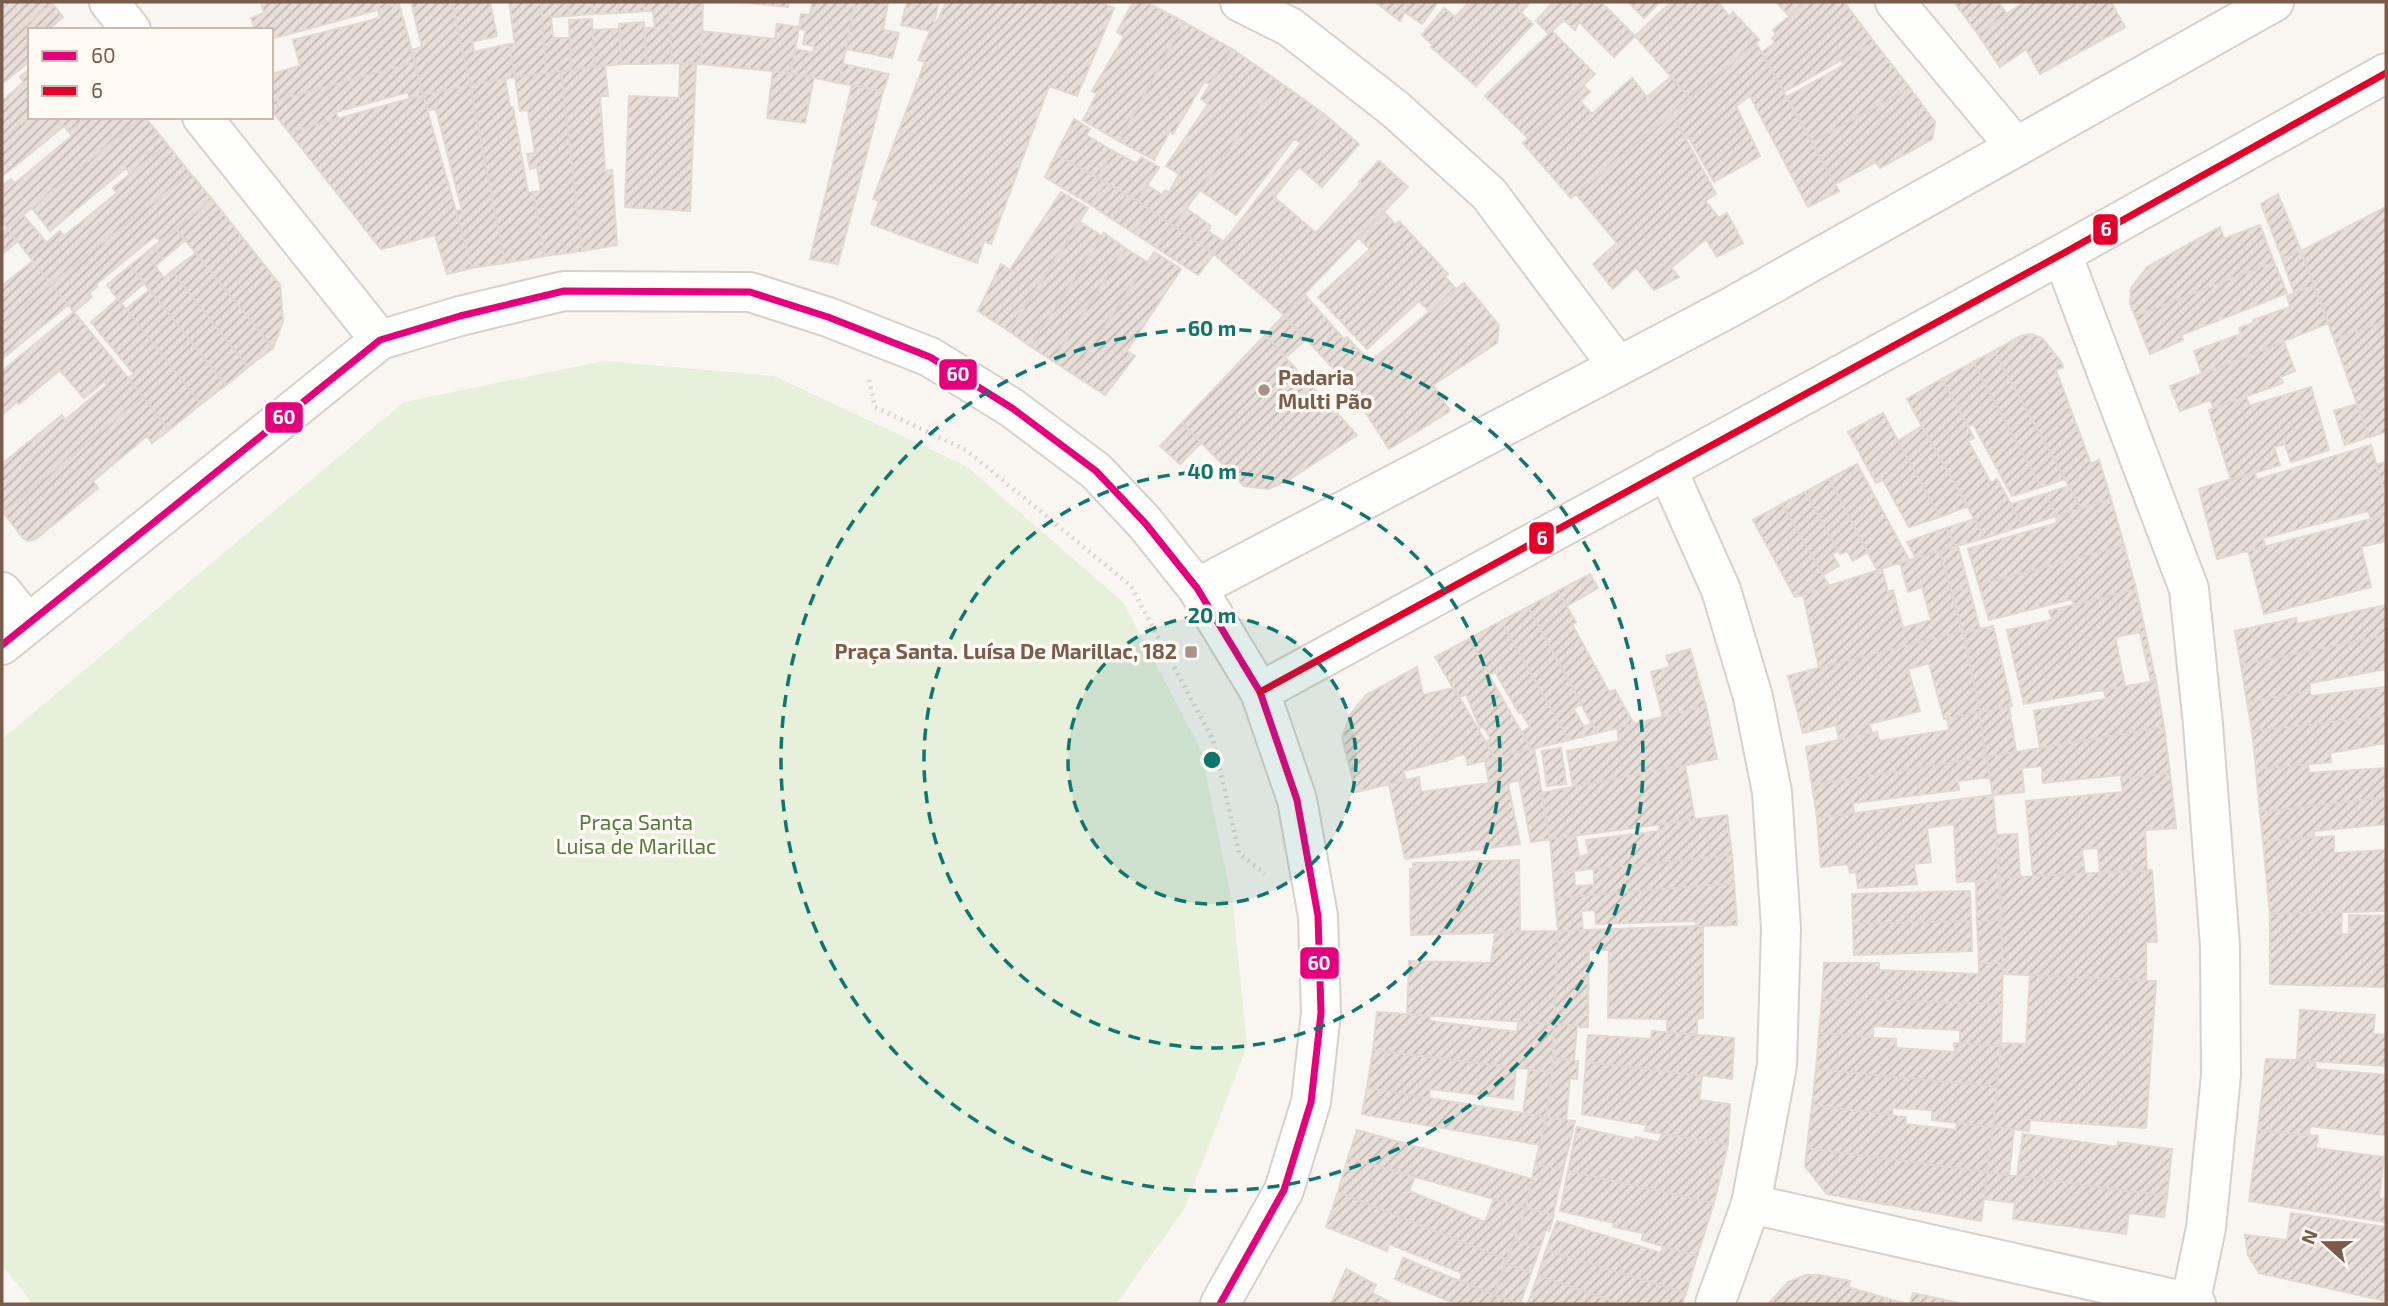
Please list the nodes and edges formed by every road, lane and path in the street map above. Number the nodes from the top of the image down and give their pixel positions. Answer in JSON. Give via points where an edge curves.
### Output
{"nodes":[{"id":1,"x":109,"y":2,"type":"edge"},
{"id":2,"x":1240,"y":2,"type":"edge"},
{"id":3,"x":1895,"y":2,"type":"edge"},
{"id":4,"x":2274,"y":2,"type":"edge"},
{"id":5,"x":129,"y":28,"type":"edge"},
{"id":6,"x":2386,"y":73,"type":"edge"},
{"id":7,"x":204,"y":119,"type":"edge"},
{"id":8,"x":2015,"y":146,"type":"junction"},
{"id":9,"x":2062,"y":254,"type":"junction"},
{"id":10,"x":380,"y":340,"type":"junction"},
{"id":11,"x":1618,"y":366,"type":"junction"},
{"id":12,"x":876,"y":407,"type":"dead end"},
{"id":13,"x":1667,"y":469,"type":"junction"},
{"id":14,"x":1197,"y":588,"type":"junction"},
{"id":15,"x":2,"y":592,"type":"edge"},
{"id":16,"x":15,"y":635,"type":"edge"},
{"id":17,"x":1260,"y":692,"type":"junction"},
{"id":18,"x":1239,"y":853,"type":"dead end"},
{"id":19,"x":1751,"y":1204,"type":"junction"},
{"id":20,"x":1220,"y":1304,"type":"edge"},
{"id":21,"x":1715,"y":1304,"type":"edge"},
{"id":22,"x":2192,"y":1304,"type":"edge"}],
"edges":[{"from":1,"to":5,"type":"street"},
{"from":2,"to":11,"type":"street","via":[[1290,27],[1395,109],[1489,194]]},
{"from":3,"to":8,"type":"street"},
{"from":4,"to":8,"type":"street"},
{"from":6,"to":9,"type":"street"},
{"from":7,"to":10,"type":"street"},
{"from":8,"to":11,"type":"street"},
{"from":9,"to":13,"type":"street"},
{"from":9,"to":22,"type":"street","via":[[2189,589],[2220,946],[2221,1075],[2206,1228]]},
{"from":10,"to":14,"type":"street","via":[[565,291],[750,292],[930,357],[1013,408],[1096,471]]},
{"from":10,"to":16,"type":"street"},
{"from":11,"to":14,"type":"street"},
{"from":12,"to":18,"type":"path","via":[[967,450],[1131,586],[1213,740]]},
{"from":13,"to":17,"type":"street"},
{"from":13,"to":19,"type":"street","via":[[1721,590],[1753,697],[1772,792],[1781,928],[1777,1065]]},
{"from":14,"to":17,"type":"street"},
{"from":15,"to":16,"type":"street"},
{"from":17,"to":20,"type":"street","via":[[1297,800],[1318,916],[1321,1013],[1311,1102],[1284,1191]]},
{"from":19,"to":21,"type":"street"},
{"from":19,"to":22,"type":"street"}]}
